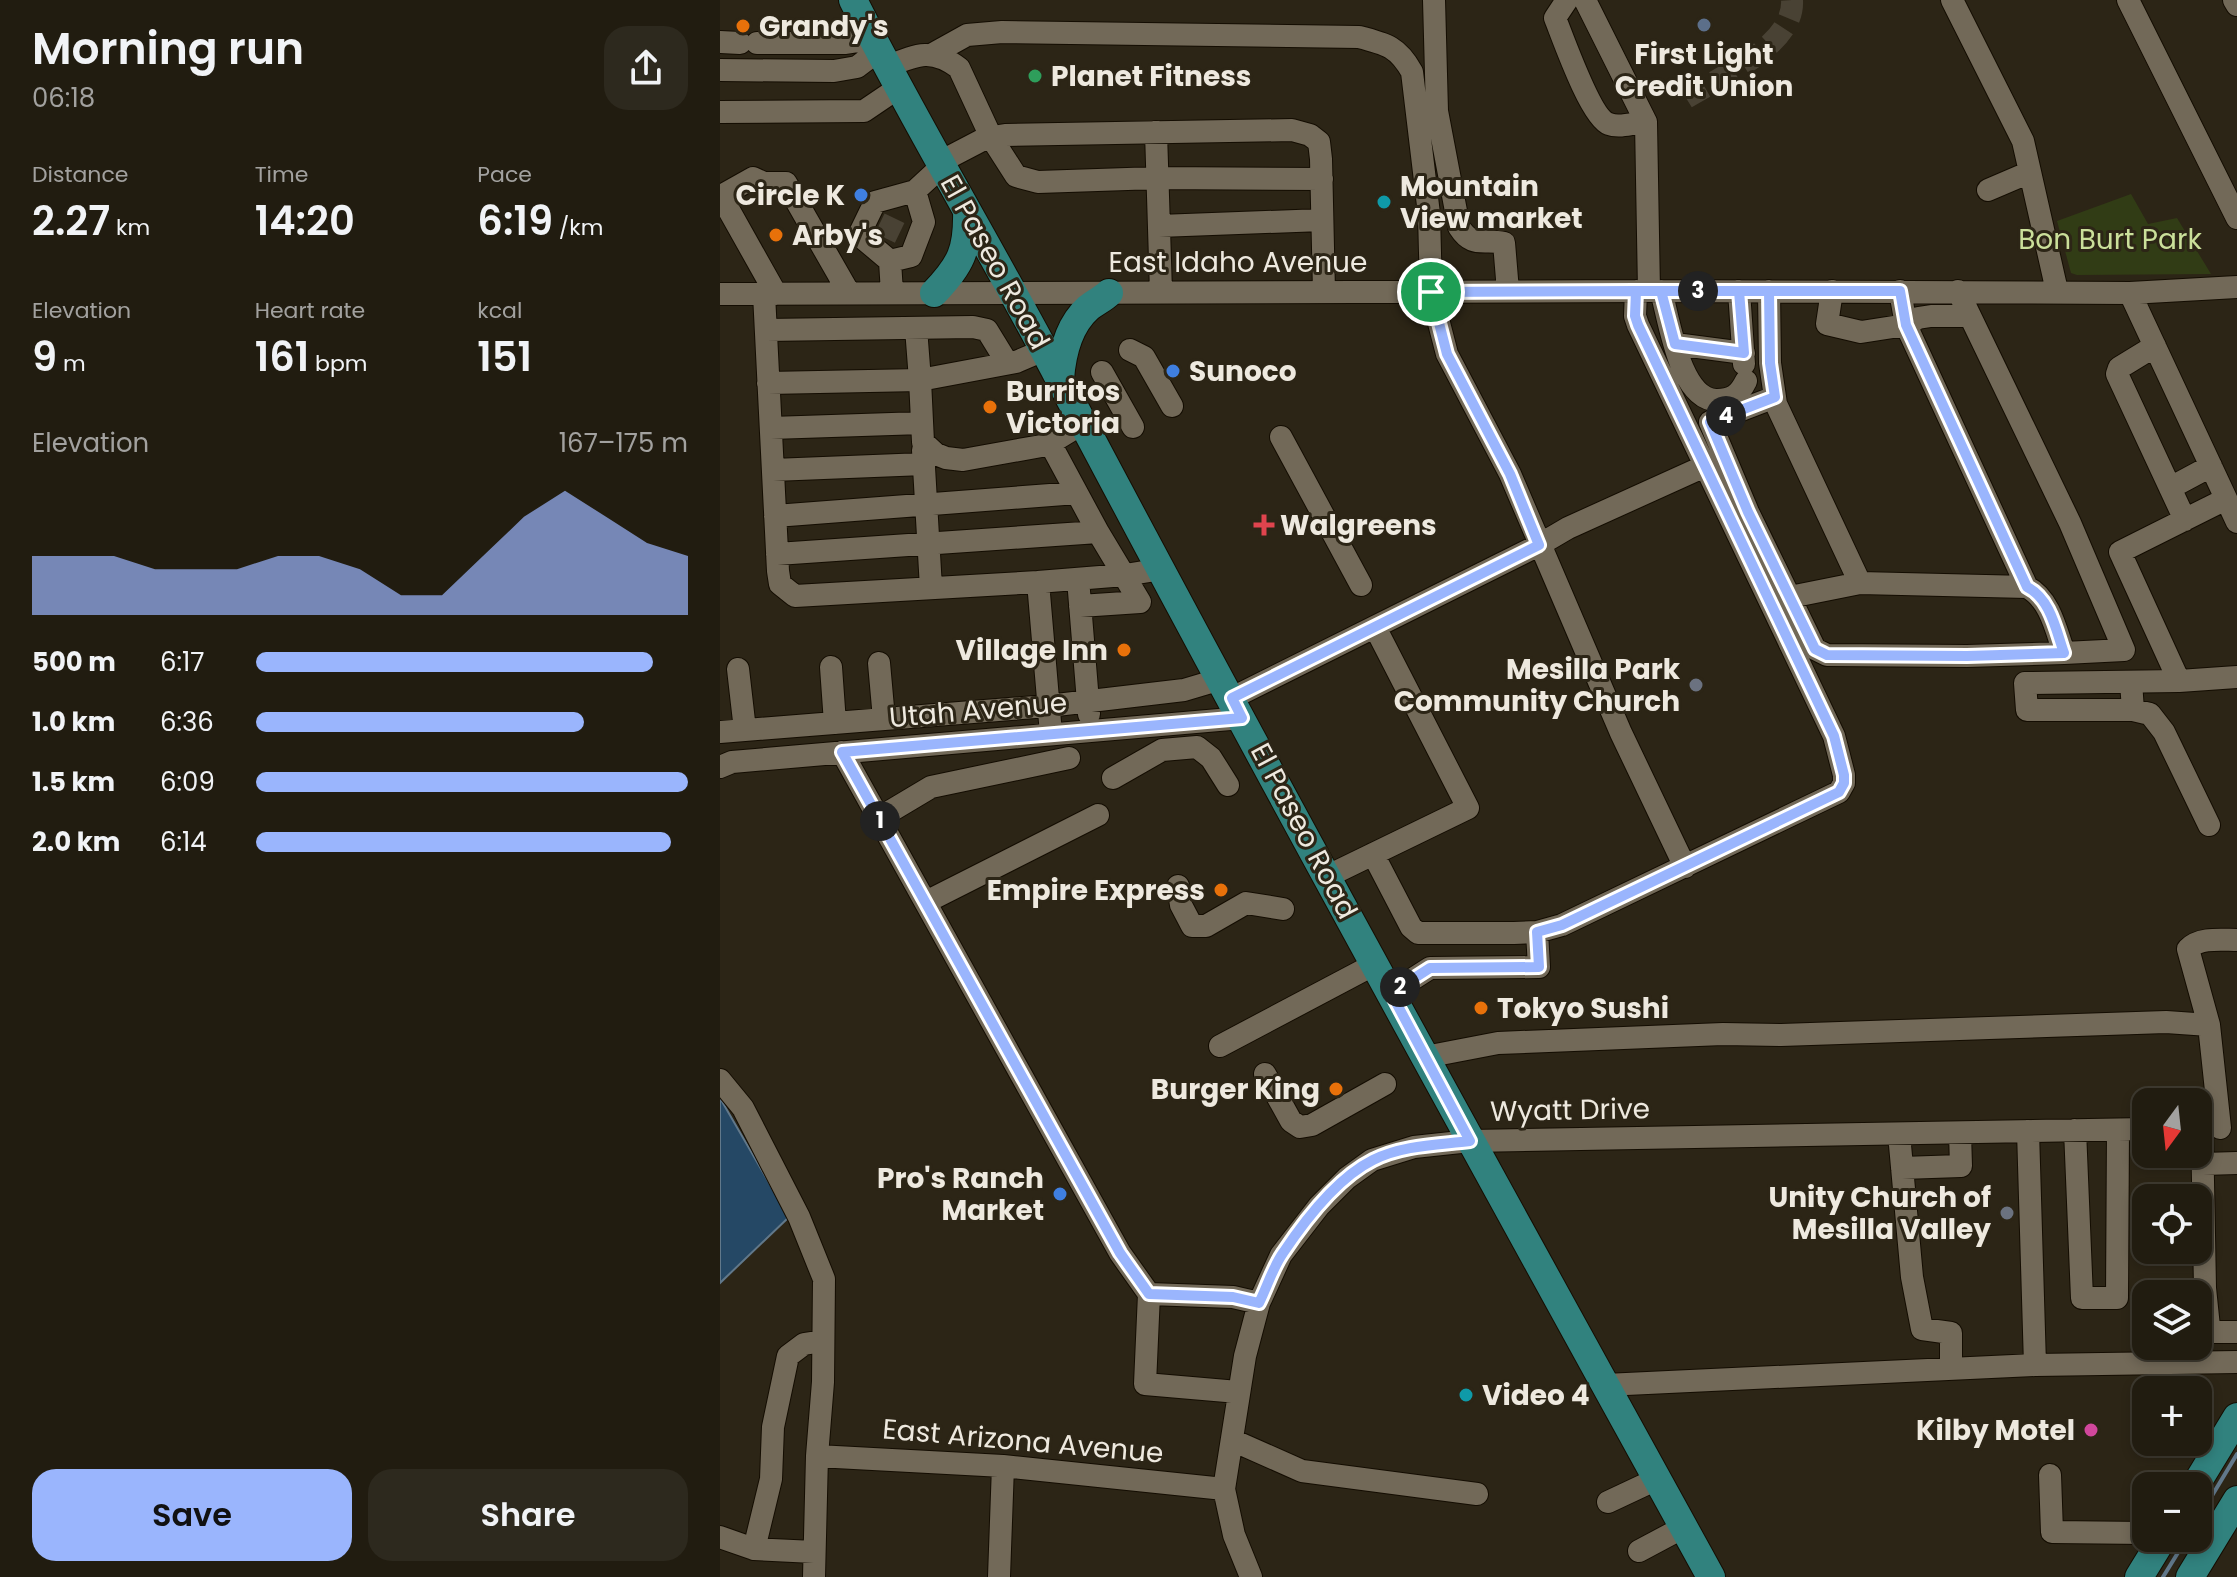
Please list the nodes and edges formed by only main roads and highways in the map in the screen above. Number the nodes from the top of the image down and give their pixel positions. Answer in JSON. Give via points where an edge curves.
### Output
{"nodes":[{"id":1,"x":853,"y":0,"type":"edge"},
{"id":2,"x":967,"y":210,"type":"junction"},
{"id":3,"x":934,"y":293,"type":"road end"},
{"id":4,"x":1109,"y":293,"type":"road end"},
{"id":5,"x":1060,"y":379,"type":"junction"},
{"id":6,"x":2237,"y":1417,"type":"edge"},
{"id":7,"x":2204,"y":1472,"type":"edge"},
{"id":8,"x":2237,"y":1500,"type":"edge"},
{"id":9,"x":2154,"y":1552,"type":"edge"},
{"id":10,"x":1711,"y":1577,"type":"edge"},
{"id":11,"x":2139,"y":1577,"type":"edge"},
{"id":12,"x":2190,"y":1577,"type":"edge"}],
"edges":[{"from":1,"to":2,"type":"main road","name":"El Paseo Road"},
{"from":2,"to":3,"type":"main road","via":[[968,232],[959,263]]},
{"from":2,"to":5,"type":"main road","name":"El Paseo Road"},
{"from":4,"to":5,"type":"main road","via":[[1074,325]]},
{"from":5,"to":10,"type":"main road","name":"El Paseo Road"},
{"from":6,"to":7,"type":"main road"},
{"from":8,"to":12,"type":"main road"},
{"from":9,"to":11,"type":"main road"}]}
